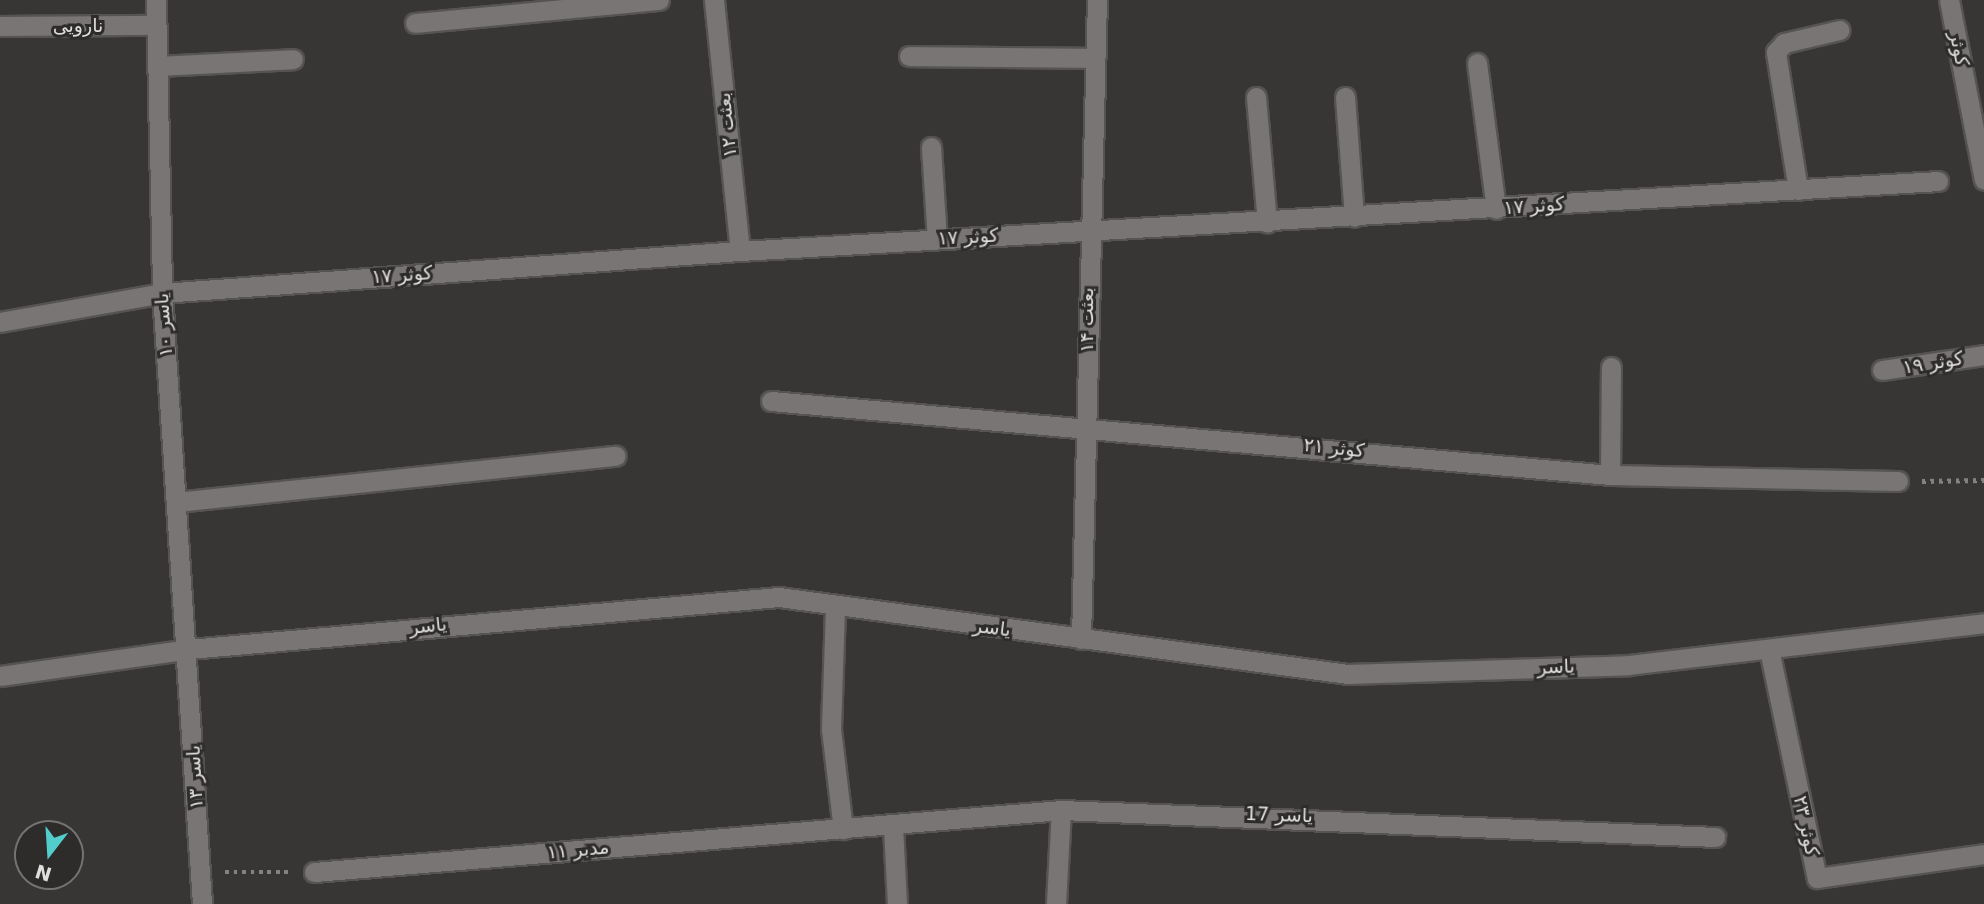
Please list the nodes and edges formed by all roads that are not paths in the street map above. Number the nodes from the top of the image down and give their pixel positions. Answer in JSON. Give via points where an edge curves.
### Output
{"nodes":[{"id":1,"x":156,"y":0,"type":"edge"},
{"id":2,"x":659,"y":0,"type":"edge"},
{"id":3,"x":714,"y":0,"type":"edge"},
{"id":4,"x":1097,"y":0,"type":"edge"},
{"id":5,"x":1949,"y":0,"type":"edge"},
{"id":6,"x":415,"y":23,"type":"dead end"},
{"id":7,"x":156,"y":25,"type":"junction"},
{"id":8,"x":0,"y":26,"type":"edge"},
{"id":9,"x":1840,"y":30,"type":"dead end"},
{"id":10,"x":909,"y":56,"type":"dead end"},
{"id":11,"x":1093,"y":58,"type":"junction"},
{"id":12,"x":293,"y":59,"type":"dead end"},
{"id":13,"x":1476,"y":63,"type":"dead end"},
{"id":14,"x":157,"y":66,"type":"junction"},
{"id":15,"x":1256,"y":97,"type":"dead end"},
{"id":16,"x":1345,"y":97,"type":"dead end"},
{"id":17,"x":931,"y":147,"type":"dead end"},
{"id":18,"x":1984,"y":180,"type":"edge"},
{"id":19,"x":1938,"y":181,"type":"dead end"},
{"id":20,"x":1798,"y":190,"type":"junction"},
{"id":21,"x":1496,"y":209,"type":"junction"},
{"id":22,"x":1354,"y":217,"type":"junction"},
{"id":23,"x":1267,"y":223,"type":"junction"},
{"id":24,"x":1088,"y":231,"type":"junction"},
{"id":25,"x":937,"y":239,"type":"junction"},
{"id":26,"x":740,"y":251,"type":"junction"},
{"id":27,"x":162,"y":293,"type":"junction"},
{"id":28,"x":0,"y":322,"type":"edge"},
{"id":29,"x":1984,"y":355,"type":"edge"},
{"id":30,"x":1611,"y":367,"type":"dead end"},
{"id":31,"x":1882,"y":370,"type":"dead end"},
{"id":32,"x":771,"y":401,"type":"dead end"},
{"id":33,"x":1087,"y":424,"type":"junction"},
{"id":34,"x":616,"y":456,"type":"dead end"},
{"id":35,"x":1610,"y":475,"type":"junction"},
{"id":36,"x":1898,"y":481,"type":"road end"},
{"id":37,"x":176,"y":502,"type":"junction"},
{"id":38,"x":835,"y":607,"type":"junction"},
{"id":39,"x":1984,"y":623,"type":"edge"},
{"id":40,"x":1081,"y":639,"type":"junction"},
{"id":41,"x":189,"y":649,"type":"junction"},
{"id":42,"x":1769,"y":649,"type":"junction"},
{"id":43,"x":0,"y":676,"type":"edge"},
{"id":44,"x":1061,"y":810,"type":"junction"},
{"id":45,"x":893,"y":826,"type":"junction"},
{"id":46,"x":843,"y":829,"type":"junction"},
{"id":47,"x":1715,"y":837,"type":"dead end"},
{"id":48,"x":1984,"y":854,"type":"edge"},
{"id":49,"x":314,"y":872,"type":"road end"},
{"id":50,"x":202,"y":904,"type":"edge"},
{"id":51,"x":897,"y":904,"type":"edge"},
{"id":52,"x":1056,"y":904,"type":"edge"}],
"edges":[{"from":1,"to":7,"type":"street","name":"یاسر ۱۰"},
{"from":2,"to":6,"type":"street"},
{"from":3,"to":26,"type":"street","name":"بعثت ۱۲"},
{"from":4,"to":11,"type":"street","name":"بعثت ۱۴"},
{"from":5,"to":18,"type":"street","name":"کوثر"},
{"from":7,"to":8,"type":"street","name":"نارویی"},
{"from":7,"to":14,"type":"street","name":"یاسر ۱۰"},
{"from":9,"to":20,"type":"street","via":[[1784,43],[1776,52]]},
{"from":10,"to":11,"type":"street"},
{"from":11,"to":24,"type":"street","name":"بعثت ۱۴"},
{"from":12,"to":14,"type":"street"},
{"from":13,"to":21,"type":"street"},
{"from":14,"to":27,"type":"street","name":"یاسر ۱۰"},
{"from":15,"to":23,"type":"street"},
{"from":16,"to":22,"type":"street"},
{"from":17,"to":25,"type":"street"},
{"from":19,"to":20,"type":"street","name":"کوثر ۱۷"},
{"from":20,"to":21,"type":"street","name":"کوثر ۱۷"},
{"from":21,"to":22,"type":"street","name":"کوثر ۱۷"},
{"from":22,"to":23,"type":"street","name":"کوثر ۱۷"},
{"from":23,"to":24,"type":"street","name":"کوثر ۱۷"},
{"from":24,"to":25,"type":"street","name":"کوثر ۱۷"},
{"from":24,"to":33,"type":"street","name":"بعثت ۱۴"},
{"from":25,"to":26,"type":"street","name":"کوثر ۱۷"},
{"from":26,"to":27,"type":"street","name":"کوثر ۱۷"},
{"from":27,"to":28,"type":"street","name":"کوثر ۱۷"},
{"from":27,"to":37,"type":"street","name":"یاسر ۱۰"},
{"from":29,"to":31,"type":"street","name":"کوثر ۱۹"},
{"from":30,"to":35,"type":"street"},
{"from":32,"to":33,"type":"street","name":"کوثر ۲۱"},
{"from":33,"to":35,"type":"street","name":"کوثر ۲۱"},
{"from":33,"to":40,"type":"street","name":"بعثت ۱۴"},
{"from":34,"to":37,"type":"street"},
{"from":35,"to":36,"type":"street","name":"کوثر ۲۱"},
{"from":37,"to":41,"type":"street","name":"یاسر ۱۰"},
{"from":38,"to":40,"type":"street","name":"یاسر"},
{"from":38,"to":41,"type":"street","name":"یاسر","via":[[779,597],[660,603]]},
{"from":38,"to":46,"type":"street","via":[[831,729]]},
{"from":39,"to":42,"type":"street","name":"یاسر"},
{"from":40,"to":42,"type":"street","name":"یاسر","via":[[1348,674],[1628,665]]},
{"from":41,"to":43,"type":"street","name":"یاسر"},
{"from":41,"to":50,"type":"street","name":"یاسر ۱۳"},
{"from":42,"to":48,"type":"street","name":"کوثر ۲۳","via":[[1816,878]]},
{"from":44,"to":45,"type":"street","name":"یاسر 17"},
{"from":44,"to":47,"type":"street","name":"یاسر 17"},
{"from":44,"to":52,"type":"street"},
{"from":45,"to":46,"type":"street","name":"یاسر 17"},
{"from":45,"to":51,"type":"street"},
{"from":46,"to":49,"type":"street","name":"مدبر ۱۱"}]}
